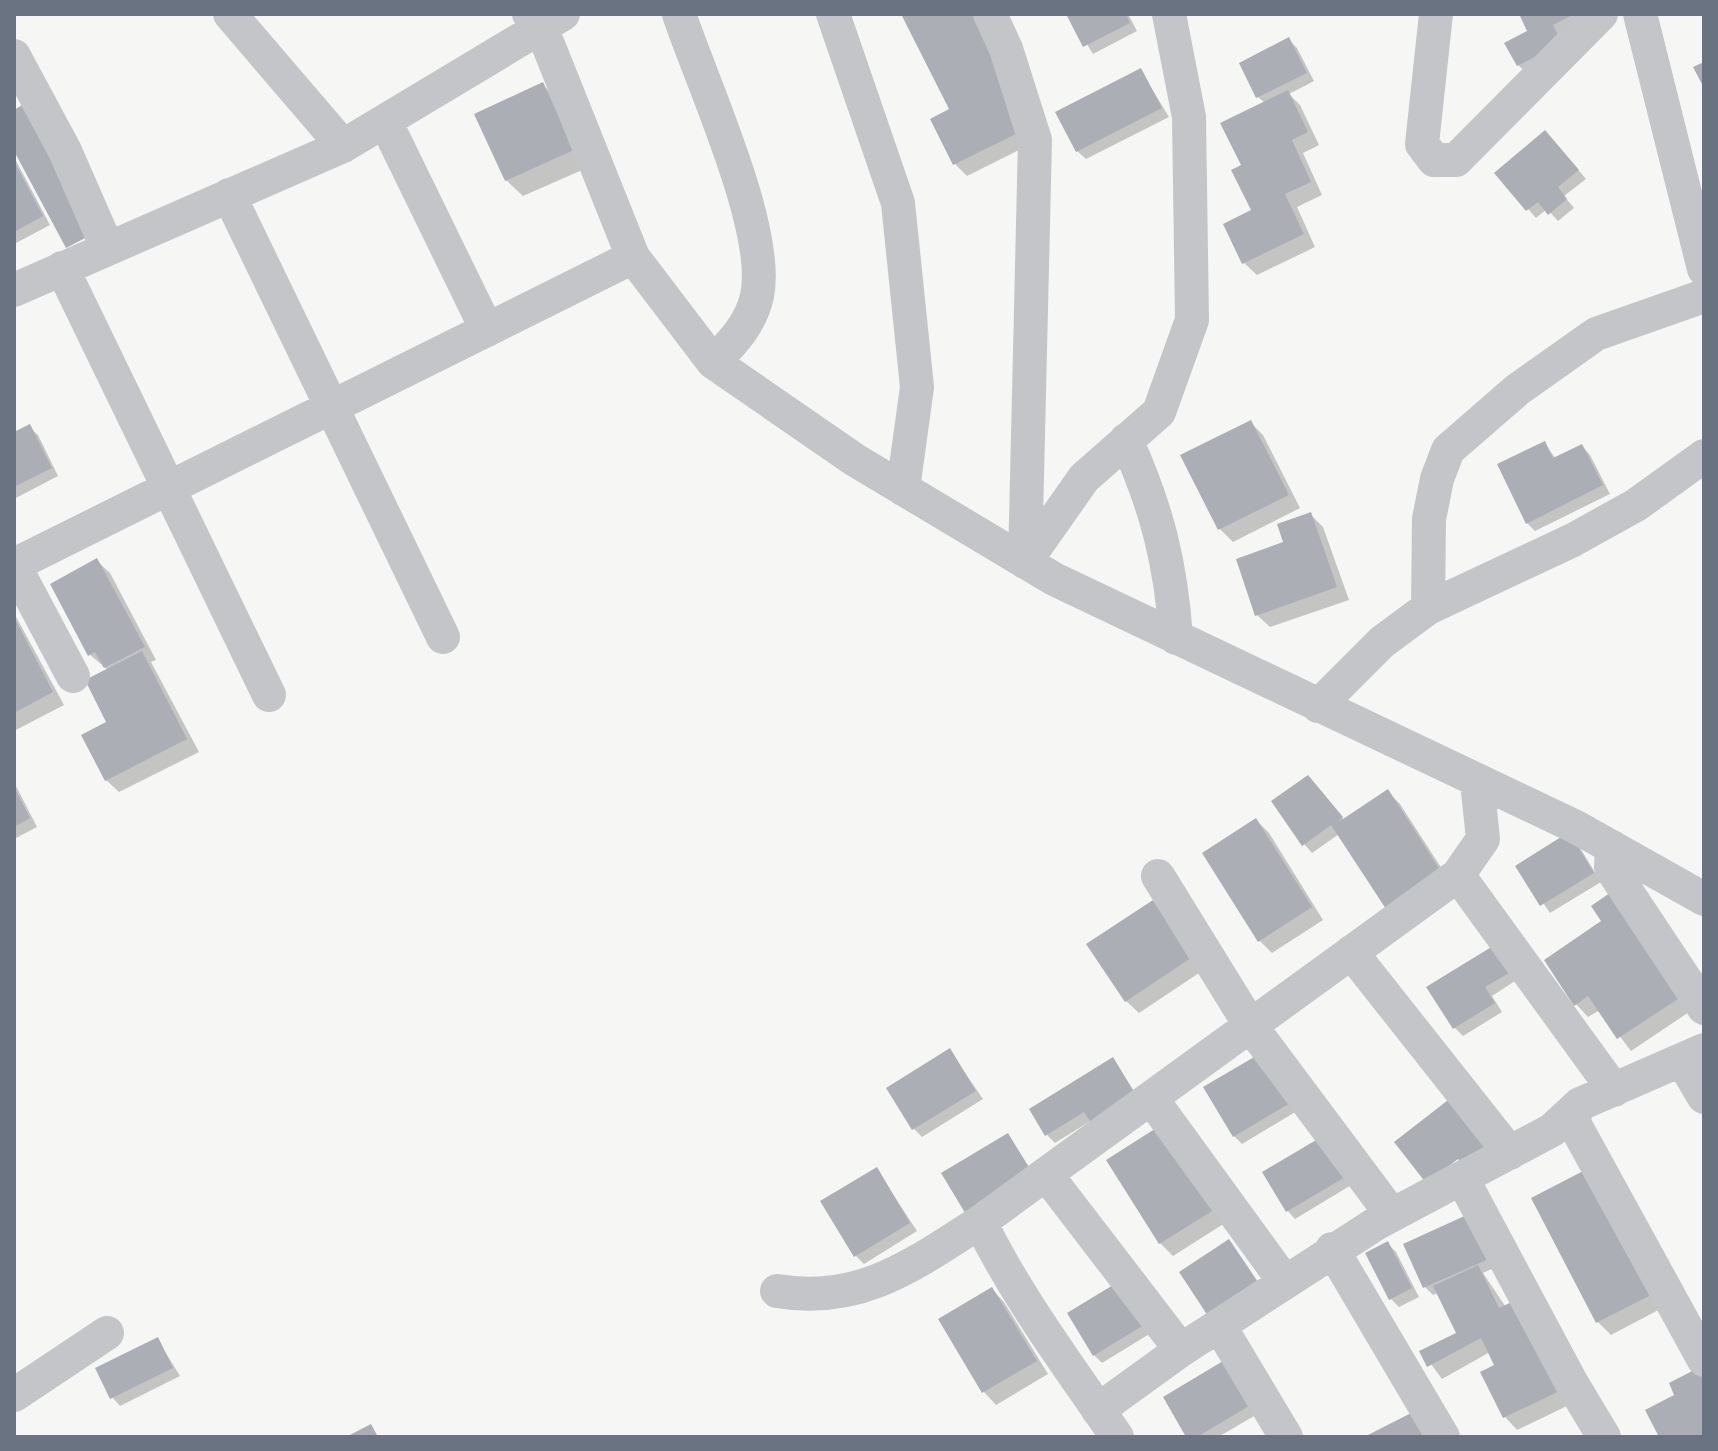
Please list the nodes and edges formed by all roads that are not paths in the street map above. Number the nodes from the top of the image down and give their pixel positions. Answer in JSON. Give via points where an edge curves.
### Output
{"nodes":[{"id":1,"x":230,"y":14,"type":"edge"},
{"id":2,"x":679,"y":14,"type":"edge"},
{"id":3,"x":833,"y":14,"type":"edge"},
{"id":4,"x":990,"y":14,"type":"edge"},
{"id":5,"x":1169,"y":14,"type":"edge"},
{"id":6,"x":1436,"y":14,"type":"edge"},
{"id":7,"x":1601,"y":14,"type":"edge"},
{"id":8,"x":1640,"y":14,"type":"edge"},
{"id":9,"x":544,"y":18,"type":"edge"},
{"id":10,"x":14,"y":56,"type":"edge"},
{"id":11,"x":385,"y":121,"type":"junction"},
{"id":12,"x":343,"y":146,"type":"junction"},
{"id":13,"x":229,"y":195,"type":"junction"},
{"id":14,"x":107,"y":247,"type":"junction"},
{"id":15,"x":633,"y":257,"type":"junction"},
{"id":16,"x":62,"y":268,"type":"junction"},
{"id":17,"x":1704,"y":269,"type":"edge"},
{"id":18,"x":14,"y":290,"type":"edge"},
{"id":19,"x":1704,"y":296,"type":"edge"},
{"id":20,"x":487,"y":330,"type":"junction"},
{"id":21,"x":713,"y":362,"type":"junction"},
{"id":22,"x":330,"y":408,"type":"junction"},
{"id":23,"x":1126,"y":440,"type":"junction"},
{"id":24,"x":1704,"y":456,"type":"edge"},
{"id":25,"x":167,"y":489,"type":"junction"},
{"id":26,"x":903,"y":489,"type":"junction"},
{"id":27,"x":1025,"y":562,"type":"junction"},
{"id":28,"x":14,"y":565,"type":"edge"},
{"id":29,"x":1428,"y":608,"type":"junction"},
{"id":30,"x":443,"y":637,"type":"dead end"},
{"id":31,"x":1176,"y":638,"type":"junction"},
{"id":32,"x":73,"y":676,"type":"dead end"},
{"id":33,"x":269,"y":695,"type":"dead end"},
{"id":34,"x":1318,"y":706,"type":"junction"},
{"id":35,"x":1477,"y":782,"type":"junction"},
{"id":36,"x":1612,"y":847,"type":"junction"},
{"id":37,"x":1458,"y":875,"type":"junction"},
{"id":38,"x":1158,"y":876,"type":"dead end"},
{"id":39,"x":1704,"y":899,"type":"edge"},
{"id":40,"x":1351,"y":952,"type":"junction"},
{"id":41,"x":1704,"y":1008,"type":"edge"},
{"id":42,"x":1250,"y":1025,"type":"junction"},
{"id":43,"x":1693,"y":1055,"type":"edge"},
{"id":44,"x":1614,"y":1090,"type":"junction"},
{"id":45,"x":1704,"y":1097,"type":"edge"},
{"id":46,"x":1151,"y":1098,"type":"junction"},
{"id":47,"x":1574,"y":1112,"type":"junction"},
{"id":48,"x":1510,"y":1153,"type":"junction"},
{"id":49,"x":1046,"y":1174,"type":"junction"},
{"id":50,"x":1462,"y":1178,"type":"junction"},
{"id":51,"x":1392,"y":1215,"type":"junction"},
{"id":52,"x":980,"y":1222,"type":"junction"},
{"id":53,"x":1332,"y":1249,"type":"junction"},
{"id":54,"x":1284,"y":1281,"type":"junction"},
{"id":55,"x":777,"y":1291,"type":"dead end"},
{"id":56,"x":1219,"y":1325,"type":"junction"},
{"id":57,"x":107,"y":1333,"type":"dead end"},
{"id":58,"x":1181,"y":1350,"type":"junction"},
{"id":59,"x":1704,"y":1360,"type":"edge"},
{"id":60,"x":14,"y":1395,"type":"edge"},
{"id":61,"x":1108,"y":1423,"type":"edge"},
{"id":62,"x":1286,"y":1437,"type":"edge"},
{"id":63,"x":1443,"y":1437,"type":"edge"},
{"id":64,"x":1604,"y":1437,"type":"edge"}],
"edges":[{"from":1,"to":12,"type":"street"},
{"from":2,"to":21,"type":"street","via":[[742,188],[758,248],[752,310],[731,345]]},
{"from":3,"to":26,"type":"street","via":[[898,203],[917,387]]},
{"from":4,"to":27,"type":"street","via":[[1035,140]]},
{"from":5,"to":23,"type":"street","via":[[1189,117],[1192,320],[1159,412]]},
{"from":6,"to":7,"type":"street","via":[[1422,144],[1434,160],[1448,163]]},
{"from":8,"to":17,"type":"street"},
{"from":9,"to":11,"type":"street"},
{"from":9,"to":15,"type":"street"},
{"from":10,"to":14,"type":"street","via":[[65,151]]},
{"from":11,"to":12,"type":"street"},
{"from":11,"to":20,"type":"street"},
{"from":12,"to":13,"type":"street"},
{"from":13,"to":14,"type":"street"},
{"from":13,"to":22,"type":"street"},
{"from":14,"to":16,"type":"street"},
{"from":15,"to":20,"type":"street"},
{"from":15,"to":21,"type":"street"},
{"from":16,"to":18,"type":"street"},
{"from":16,"to":25,"type":"street"},
{"from":19,"to":29,"type":"street","via":[[1596,334],[1517,390],[1448,450],[1429,519]]},
{"from":20,"to":22,"type":"street"},
{"from":21,"to":26,"type":"street"},
{"from":22,"to":25,"type":"street"},
{"from":22,"to":30,"type":"street"},
{"from":23,"to":27,"type":"street","via":[[1084,478]]},
{"from":23,"to":31,"type":"street","via":[[1151,496],[1172,578]]},
{"from":24,"to":29,"type":"street","via":[[1636,505],[1573,540]]},
{"from":25,"to":28,"type":"street"},
{"from":25,"to":33,"type":"street"},
{"from":26,"to":27,"type":"street"},
{"from":27,"to":31,"type":"street"},
{"from":28,"to":32,"type":"street"},
{"from":29,"to":34,"type":"street","via":[[1382,642]]},
{"from":31,"to":34,"type":"street"},
{"from":34,"to":35,"type":"street"},
{"from":35,"to":36,"type":"street"},
{"from":35,"to":37,"type":"street","via":[[1483,839]]},
{"from":36,"to":39,"type":"street"},
{"from":36,"to":41,"type":"street","via":[[1611,868]]},
{"from":37,"to":40,"type":"street"},
{"from":37,"to":44,"type":"street"},
{"from":38,"to":42,"type":"street"},
{"from":40,"to":42,"type":"street"},
{"from":40,"to":48,"type":"street"},
{"from":42,"to":46,"type":"street"},
{"from":42,"to":51,"type":"street"},
{"from":43,"to":44,"type":"street"},
{"from":43,"to":45,"type":"street"},
{"from":44,"to":47,"type":"street","via":[[1580,1104]]},
{"from":46,"to":49,"type":"street"},
{"from":46,"to":54,"type":"street"},
{"from":47,"to":48,"type":"street"},
{"from":47,"to":59,"type":"street","via":[[1575,1125]]},
{"from":48,"to":50,"type":"street"},
{"from":49,"to":52,"type":"street"},
{"from":49,"to":58,"type":"street"},
{"from":50,"to":51,"type":"street"},
{"from":50,"to":64,"type":"street"},
{"from":51,"to":53,"type":"street"},
{"from":52,"to":55,"type":"street","via":[[918,1262],[862,1289],[817,1295]]},
{"from":52,"to":61,"type":"street","via":[[1026,1305]]},
{"from":53,"to":54,"type":"street"},
{"from":53,"to":63,"type":"street"},
{"from":54,"to":56,"type":"street"},
{"from":56,"to":58,"type":"street"},
{"from":56,"to":62,"type":"street"},
{"from":57,"to":60,"type":"street"},
{"from":58,"to":61,"type":"street"}]}
